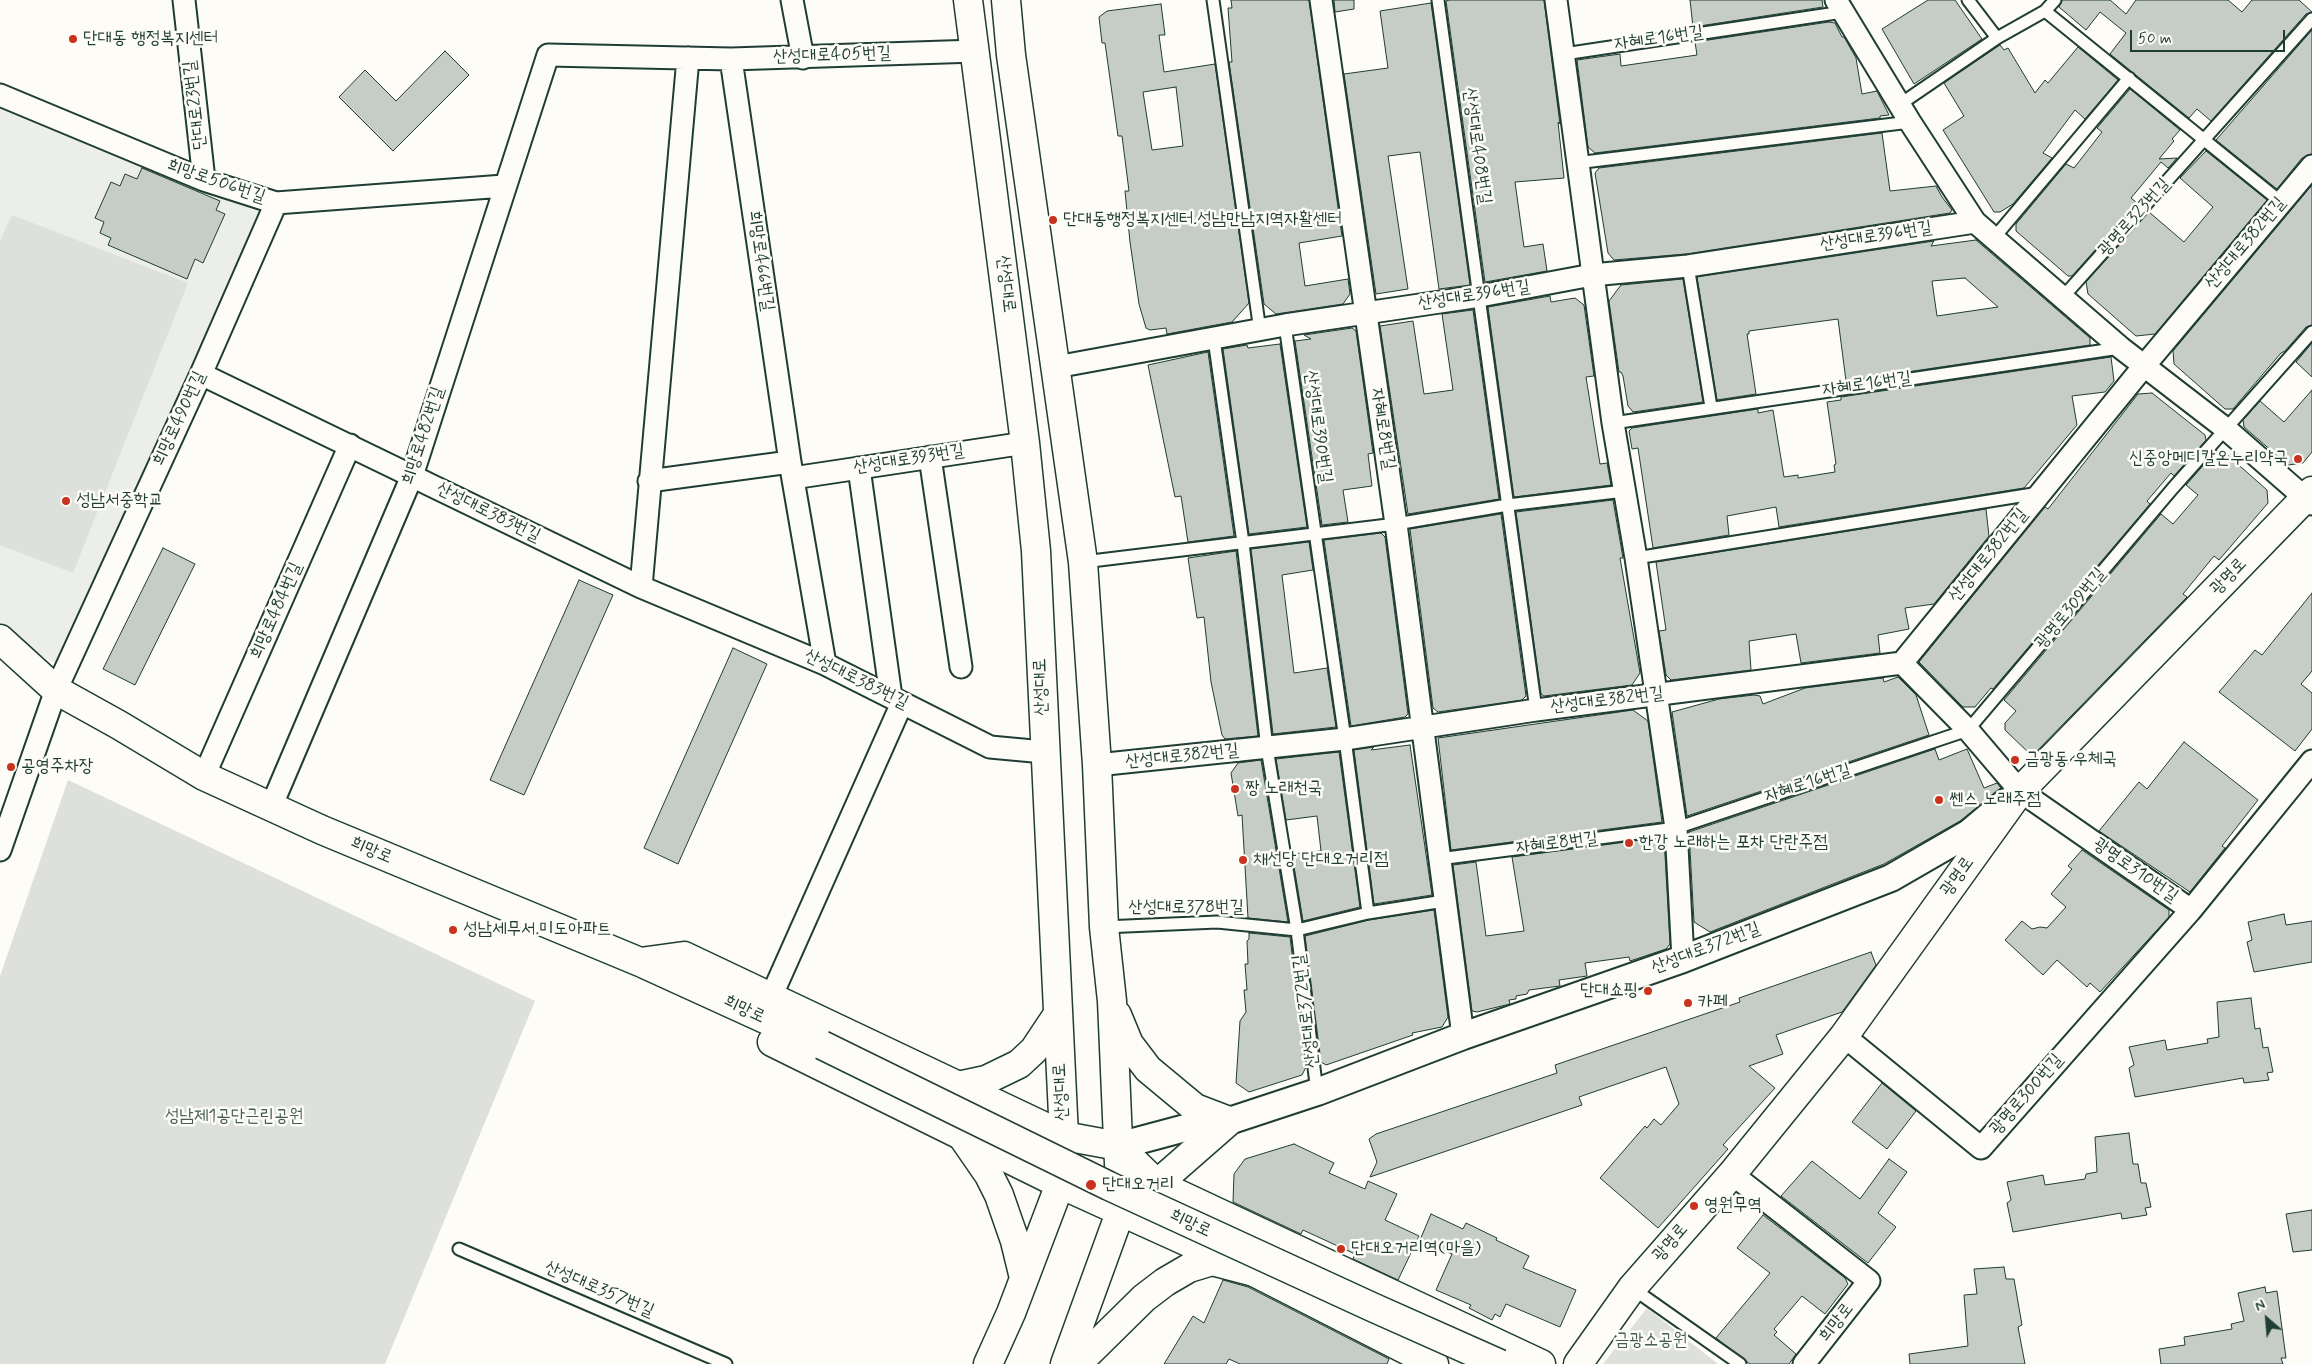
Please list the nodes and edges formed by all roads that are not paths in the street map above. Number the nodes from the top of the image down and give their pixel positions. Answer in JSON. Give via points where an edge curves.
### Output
{"nodes":[{"id":1,"x":184,"y":0,"type":"edge"},
{"id":2,"x":792,"y":0,"type":"edge"},
{"id":3,"x":968,"y":0,"type":"edge"},
{"id":4,"x":1006,"y":0,"type":"edge"},
{"id":5,"x":1213,"y":0,"type":"edge"},
{"id":6,"x":1321,"y":0,"type":"edge"},
{"id":7,"x":1438,"y":0,"type":"edge"},
{"id":8,"x":1556,"y":0,"type":"edge"},
{"id":9,"x":1968,"y":0,"type":"edge"},
{"id":10,"x":2055,"y":0,"type":"edge"},
{"id":11,"x":1839,"y":6,"type":"edge"},
{"id":12,"x":2045,"y":11,"type":"junction"},
{"id":13,"x":2312,"y":19,"type":"edge"},
{"id":14,"x":1997,"y":38,"type":"junction"},
{"id":15,"x":976,"y":51,"type":"junction"},
{"id":16,"x":1564,"y":54,"type":"junction"},
{"id":17,"x":548,"y":55,"type":"joint"},
{"id":18,"x":688,"y":58,"type":"junction"},
{"id":19,"x":804,"y":58,"type":"junction"},
{"id":20,"x":730,"y":59,"type":"junction"},
{"id":21,"x":2129,"y":78,"type":"junction"},
{"id":22,"x":0,"y":96,"type":"edge"},
{"id":23,"x":1904,"y":113,"type":"junction"},
{"id":24,"x":2206,"y":140,"type":"junction"},
{"id":25,"x":1576,"y":163,"type":"junction"},
{"id":26,"x":2312,"y":166,"type":"edge"},
{"id":27,"x":204,"y":180,"type":"junction"},
{"id":28,"x":504,"y":186,"type":"junction"},
{"id":29,"x":276,"y":202,"type":"junction"},
{"id":30,"x":2281,"y":202,"type":"junction"},
{"id":31,"x":1975,"y":222,"type":"junction"},
{"id":32,"x":1994,"y":238,"type":"junction"},
{"id":33,"x":1688,"y":266,"type":"junction"},
{"id":34,"x":1592,"y":275,"type":"junction"},
{"id":35,"x":1480,"y":296,"type":"junction"},
{"id":36,"x":2063,"y":297,"type":"junction"},
{"id":37,"x":1365,"y":314,"type":"junction"},
{"id":38,"x":1285,"y":326,"type":"junction"},
{"id":39,"x":1260,"y":331,"type":"junction"},
{"id":40,"x":2312,"y":332,"type":"edge"},
{"id":41,"x":1214,"y":339,"type":"junction"},
{"id":42,"x":2121,"y":348,"type":"junction"},
{"id":43,"x":2144,"y":366,"type":"junction"},
{"id":44,"x":1056,"y":367,"type":"junction"},
{"id":45,"x":201,"y":374,"type":"junction"},
{"id":46,"x":1711,"y":407,"type":"junction"},
{"id":47,"x":1613,"y":423,"type":"junction"},
{"id":48,"x":2226,"y":429,"type":"junction"},
{"id":49,"x":1025,"y":443,"type":"junction"},
{"id":50,"x":350,"y":445,"type":"junction"},
{"id":51,"x":930,"y":457,"type":"junction"},
{"id":52,"x":860,"y":468,"type":"junction"},
{"id":53,"x":792,"y":470,"type":"junction"},
{"id":54,"x":412,"y":476,"type":"junction"},
{"id":55,"x":649,"y":481,"type":"junction"},
{"id":56,"x":1624,"y":492,"type":"junction"},
{"id":57,"x":2039,"y":494,"type":"junction"},
{"id":58,"x":2310,"y":498,"type":"edge"},
{"id":59,"x":1508,"y":505,"type":"junction"},
{"id":60,"x":1396,"y":524,"type":"junction"},
{"id":61,"x":1316,"y":534,"type":"junction"},
{"id":62,"x":1243,"y":543,"type":"junction"},
{"id":63,"x":1636,"y":558,"type":"junction"},
{"id":64,"x":1083,"y":562,"type":"junction"},
{"id":65,"x":641,"y":586,"type":"junction"},
{"id":66,"x":0,"y":639,"type":"edge"},
{"id":67,"x":1902,"y":663,"type":"junction"},
{"id":68,"x":825,"y":664,"type":"junction"},
{"id":69,"x":961,"y":667,"type":"dead end"},
{"id":70,"x":56,"y":690,"type":"junction"},
{"id":71,"x":1655,"y":695,"type":"junction"},
{"id":72,"x":896,"y":700,"type":"junction"},
{"id":73,"x":1536,"y":710,"type":"junction"},
{"id":74,"x":1422,"y":728,"type":"junction"},
{"id":75,"x":1968,"y":730,"type":"junction"},
{"id":76,"x":1345,"y":739,"type":"junction"},
{"id":77,"x":1267,"y":748,"type":"junction"},
{"id":78,"x":1044,"y":752,"type":"junction"},
{"id":79,"x":2312,"y":760,"type":"edge"},
{"id":80,"x":1097,"y":765,"type":"junction"},
{"id":81,"x":204,"y":776,"type":"junction"},
{"id":82,"x":2020,"y":791,"type":"junction"},
{"id":83,"x":271,"y":807,"type":"junction"},
{"id":84,"x":1676,"y":828,"type":"junction"},
{"id":85,"x":0,"y":850,"type":"edge"},
{"id":86,"x":1439,"y":860,"type":"junction"},
{"id":87,"x":1444,"y":901,"type":"junction"},
{"id":88,"x":2191,"y":910,"type":"junction"},
{"id":89,"x":1368,"y":913,"type":"junction"},
{"id":90,"x":1104,"y":927,"type":"junction"},
{"id":91,"x":1297,"y":930,"type":"junction"},
{"id":92,"x":1683,"y":959,"type":"junction"},
{"id":93,"x":640,"y":962,"type":"junction"},
{"id":94,"x":771,"y":997,"type":"junction"},
{"id":95,"x":1112,"y":1001,"type":"junction"},
{"id":96,"x":1058,"y":1014,"type":"junction"},
{"id":97,"x":1463,"y":1036,"type":"junction"},
{"id":98,"x":1844,"y":1036,"type":"junction"},
{"id":99,"x":958,"y":1086,"type":"junction"},
{"id":100,"x":1317,"y":1092,"type":"junction"},
{"id":101,"x":1229,"y":1121,"type":"junction"},
{"id":102,"x":962,"y":1136,"type":"junction"},
{"id":103,"x":1064,"y":1136,"type":"junction"},
{"id":104,"x":1118,"y":1146,"type":"junction"},
{"id":105,"x":1732,"y":1174,"type":"junction"},
{"id":106,"x":1060,"y":1184,"type":"junction"},
{"id":107,"x":1157,"y":1184,"type":"junction"},
{"id":108,"x":1121,"y":1210,"type":"junction"},
{"id":109,"x":459,"y":1249,"type":"dead end"},
{"id":110,"x":1254,"y":1272,"type":"junction"},
{"id":111,"x":1024,"y":1278,"type":"junction"},
{"id":112,"x":1632,"y":1288,"type":"junction"},
{"id":113,"x":726,"y":1364,"type":"edge"},
{"id":114,"x":988,"y":1364,"type":"edge"},
{"id":115,"x":1065,"y":1364,"type":"edge"},
{"id":116,"x":1077,"y":1364,"type":"edge"},
{"id":117,"x":1434,"y":1364,"type":"edge"},
{"id":118,"x":1500,"y":1364,"type":"edge"},
{"id":119,"x":1540,"y":1364,"type":"edge"},
{"id":120,"x":1578,"y":1364,"type":"edge"},
{"id":121,"x":1740,"y":1364,"type":"edge"},
{"id":122,"x":1804,"y":1364,"type":"edge"}],
"edges":[{"from":1,"to":27,"type":"street","name":"단대로23번길"},
{"from":2,"to":19,"type":"street"},
{"from":3,"to":15,"type":"main road","name":"산성대로"},
{"from":4,"to":44,"type":"main road"},
{"from":5,"to":39,"type":"lane"},
{"from":6,"to":37,"type":"street","name":"자혜로8번길"},
{"from":7,"to":35,"type":"lane","name":"산성대로408번길"},
{"from":8,"to":16,"type":"street"},
{"from":9,"to":14,"type":"lane"},
{"from":10,"to":12,"type":"lane"},
{"from":11,"to":16,"type":"lane","name":"자혜로16번길"},
{"from":11,"to":23,"type":"street"},
{"from":12,"to":14,"type":"lane"},
{"from":12,"to":21,"type":"lane"},
{"from":13,"to":24,"type":"lane","name":"광명로323번길"},
{"from":14,"to":23,"type":"lane"},
{"from":15,"to":19,"type":"street","name":"산성대로405번길"},
{"from":15,"to":49,"type":"main road","name":"산성대로"},
{"from":16,"to":25,"type":"street"},
{"from":17,"to":18,"type":"street","name":"산성대로405번길"},
{"from":17,"to":28,"type":"street","name":"희망로482번길"},
{"from":18,"to":20,"type":"street","name":"산성대로405번길"},
{"from":18,"to":55,"type":"street"},
{"from":19,"to":20,"type":"street","name":"산성대로405번길"},
{"from":20,"to":53,"type":"street","name":"희망로466번길"},
{"from":21,"to":24,"type":"lane"},
{"from":21,"to":32,"type":"lane"},
{"from":22,"to":27,"type":"street","name":"희망로506번길"},
{"from":23,"to":25,"type":"lane"},
{"from":23,"to":31,"type":"street"},
{"from":24,"to":30,"type":"lane"},
{"from":24,"to":36,"type":"lane","name":"광명로323번길"},
{"from":25,"to":34,"type":"street"},
{"from":26,"to":30,"type":"street","name":"산성대로382번길"},
{"from":27,"to":29,"type":"street","name":"희망로506번길"},
{"from":28,"to":29,"type":"street","name":"희망로506번길"},
{"from":28,"to":54,"type":"street","name":"희망로482번길"},
{"from":29,"to":45,"type":"street","name":"희망로490번길"},
{"from":30,"to":43,"type":"street","name":"산성대로382번길"},
{"from":31,"to":32,"type":"street"},
{"from":31,"to":33,"type":"street","name":"산성대로396번길"},
{"from":32,"to":36,"type":"street"},
{"from":33,"to":34,"type":"street","name":"산성대로396번길"},
{"from":33,"to":46,"type":"lane"},
{"from":34,"to":35,"type":"street","name":"산성대로396번길"},
{"from":34,"to":47,"type":"street"},
{"from":35,"to":37,"type":"street","name":"산성대로396번길"},
{"from":35,"to":59,"type":"lane"},
{"from":36,"to":42,"type":"street"},
{"from":37,"to":38,"type":"street","name":"산성대로396번길"},
{"from":37,"to":60,"type":"street","name":"자혜로8번길"},
{"from":38,"to":39,"type":"street","name":"산성대로396번길"},
{"from":38,"to":61,"type":"lane","name":"산성대로390번길"},
{"from":39,"to":41,"type":"street","name":"산성대로396번길"},
{"from":40,"to":48,"type":"lane"},
{"from":41,"to":44,"type":"street","name":"산성대로396번길"},
{"from":41,"to":62,"type":"lane"},
{"from":42,"to":43,"type":"street"},
{"from":42,"to":46,"type":"lane","name":"자혜로16번길"},
{"from":43,"to":48,"type":"street"},
{"from":43,"to":57,"type":"street","name":"산성대로382번길"},
{"from":44,"to":64,"type":"main road"},
{"from":45,"to":50,"type":"street","name":"산성대로383번길"},
{"from":45,"to":70,"type":"street","name":"희망로490번길"},
{"from":46,"to":47,"type":"lane","name":"자혜로16번길"},
{"from":47,"to":56,"type":"street"},
{"from":48,"to":58,"type":"street"},
{"from":48,"to":75,"type":"lane","name":"광명로309번길"},
{"from":49,"to":51,"type":"street","name":"산성대로393번길"},
{"from":49,"to":78,"type":"main road","name":"산성대로","via":[[1036,551]]},
{"from":50,"to":54,"type":"street","name":"산성대로383번길"},
{"from":50,"to":81,"type":"street","name":"희망로484번길"},
{"from":51,"to":52,"type":"street","name":"산성대로393번길"},
{"from":51,"to":69,"type":"street"},
{"from":52,"to":53,"type":"street","name":"산성대로393번길"},
{"from":52,"to":72,"type":"street"},
{"from":53,"to":55,"type":"street"},
{"from":53,"to":68,"type":"street","name":"희망로466번길"},
{"from":54,"to":65,"type":"street","name":"산성대로383번길"},
{"from":54,"to":83,"type":"street","name":"희망로482번길"},
{"from":55,"to":65,"type":"street"},
{"from":56,"to":59,"type":"lane"},
{"from":56,"to":63,"type":"street"},
{"from":57,"to":63,"type":"lane"},
{"from":57,"to":67,"type":"street","name":"산성대로382번길"},
{"from":58,"to":82,"type":"main road","name":"광명로"},
{"from":59,"to":60,"type":"lane"},
{"from":59,"to":73,"type":"lane","name":"산성대로382번길"},
{"from":60,"to":61,"type":"lane"},
{"from":60,"to":74,"type":"street","name":"자혜로8번길"},
{"from":61,"to":62,"type":"lane"},
{"from":61,"to":76,"type":"lane"},
{"from":62,"to":64,"type":"lane"},
{"from":62,"to":77,"type":"lane"},
{"from":63,"to":71,"type":"street"},
{"from":64,"to":80,"type":"main road"},
{"from":65,"to":68,"type":"street","name":"산성대로383번길"},
{"from":66,"to":70,"type":"main road","name":"희망로"},
{"from":67,"to":71,"type":"street","name":"산성대로382번길"},
{"from":67,"to":75,"type":"street"},
{"from":68,"to":72,"type":"street","name":"산성대로383번길"},
{"from":70,"to":81,"type":"main road","name":"희망로"},
{"from":70,"to":85,"type":"street","name":"희망로490번길"},
{"from":71,"to":73,"type":"street","name":"산성대로382번길"},
{"from":71,"to":84,"type":"street"},
{"from":72,"to":78,"type":"street","name":"산성대로383번길","via":[[990,747]]},
{"from":72,"to":94,"type":"street"},
{"from":73,"to":74,"type":"street","name":"산성대로382번길"},
{"from":74,"to":76,"type":"street","name":"산성대로382번길"},
{"from":74,"to":86,"type":"street","name":"자혜로8번길"},
{"from":75,"to":82,"type":"street"},
{"from":75,"to":84,"type":"lane","name":"자혜로16번길"},
{"from":76,"to":77,"type":"street","name":"산성대로382번길"},
{"from":76,"to":89,"type":"lane"},
{"from":77,"to":80,"type":"street","name":"산성대로382번길"},
{"from":77,"to":91,"type":"lane"},
{"from":78,"to":96,"type":"main road","name":"산성대로"},
{"from":79,"to":88,"type":"street","name":"광명로310번길"},
{"from":80,"to":90,"type":"main road"},
{"from":81,"to":83,"type":"main road","name":"희망로"},
{"from":82,"to":88,"type":"street","name":"광명로310번길"},
{"from":82,"to":92,"type":"street","name":"산성대로372번길","via":[[1969,833],[1891,878]]},
{"from":82,"to":98,"type":"main road","name":"광명로"},
{"from":83,"to":93,"type":"main road","name":"희망로"},
{"from":84,"to":86,"type":"lane","name":"자혜로8번길"},
{"from":84,"to":92,"type":"street"},
{"from":86,"to":87,"type":"street","name":"자혜로8번길"},
{"from":87,"to":89,"type":"lane","name":"산성대로378번길"},
{"from":87,"to":97,"type":"street","name":"자혜로8번길"},
{"from":88,"to":98,"type":"street","name":"광명로300번길","via":[[1981,1148]]},
{"from":89,"to":91,"type":"lane","name":"산성대로378번길"},
{"from":90,"to":91,"type":"lane","name":"산성대로378번길","via":[[1217,922]]},
{"from":90,"to":95,"type":"main road"},
{"from":91,"to":100,"type":"lane","name":"산성대로372번길"},
{"from":92,"to":97,"type":"street","name":"산성대로372번길"},
{"from":93,"to":94,"type":"main road","via":[[684,956]]},
{"from":93,"to":102,"type":"main road","via":[[674,994]]},
{"from":93,"to":118,"type":"main road","name":"희망로","bridge":true,"via":[[822,1045],[1118,1190]]},
{"from":94,"to":99,"type":"main road"},
{"from":95,"to":101,"type":"main road","via":[[1129,1044],[1148,1069],[1195,1108]]},
{"from":95,"to":104,"type":"main road"},
{"from":96,"to":99,"type":"main road","via":[[1034,1050],[1018,1064],[986,1080]]},
{"from":96,"to":103,"type":"main road","name":"산성대로"},
{"from":97,"to":100,"type":"street","name":"산성대로372번길"},
{"from":98,"to":105,"type":"main road","name":"광명로"},
{"from":99,"to":103,"type":"main road"},
{"from":100,"to":101,"type":"street","name":"산성대로372번길"},
{"from":101,"to":104,"type":"street","name":"산성대로372번길","via":[[1189,1127]]},
{"from":101,"to":107,"type":"main road"},
{"from":102,"to":106,"type":"main road"},
{"from":102,"to":111,"type":"main road","via":[[999,1195]]},
{"from":103,"to":104,"type":"main road"},
{"from":103,"to":106,"type":"main road","name":"산성대로"},
{"from":104,"to":107,"type":"main road"},
{"from":104,"to":108,"type":"main road"},
{"from":105,"to":112,"type":"main road","name":"광명로"},
{"from":105,"to":122,"type":"street","name":"희망로","via":[[1869,1281]]},
{"from":106,"to":108,"type":"main road"},
{"from":106,"to":111,"type":"main road","name":"산성대로"},
{"from":107,"to":108,"type":"main road"},
{"from":107,"to":119,"type":"main road"},
{"from":108,"to":110,"type":"main road"},
{"from":108,"to":115,"type":"main road"},
{"from":109,"to":113,"type":"lane","name":"산성대로357번길"},
{"from":110,"to":116,"type":"main road","via":[[1212,1261],[1189,1268],[1144,1298]]},
{"from":110,"to":117,"type":"main road"},
{"from":111,"to":114,"type":"main road","name":"산성대로"},
{"from":112,"to":120,"type":"main road","name":"광명로"},
{"from":112,"to":121,"type":"lane"}]}
